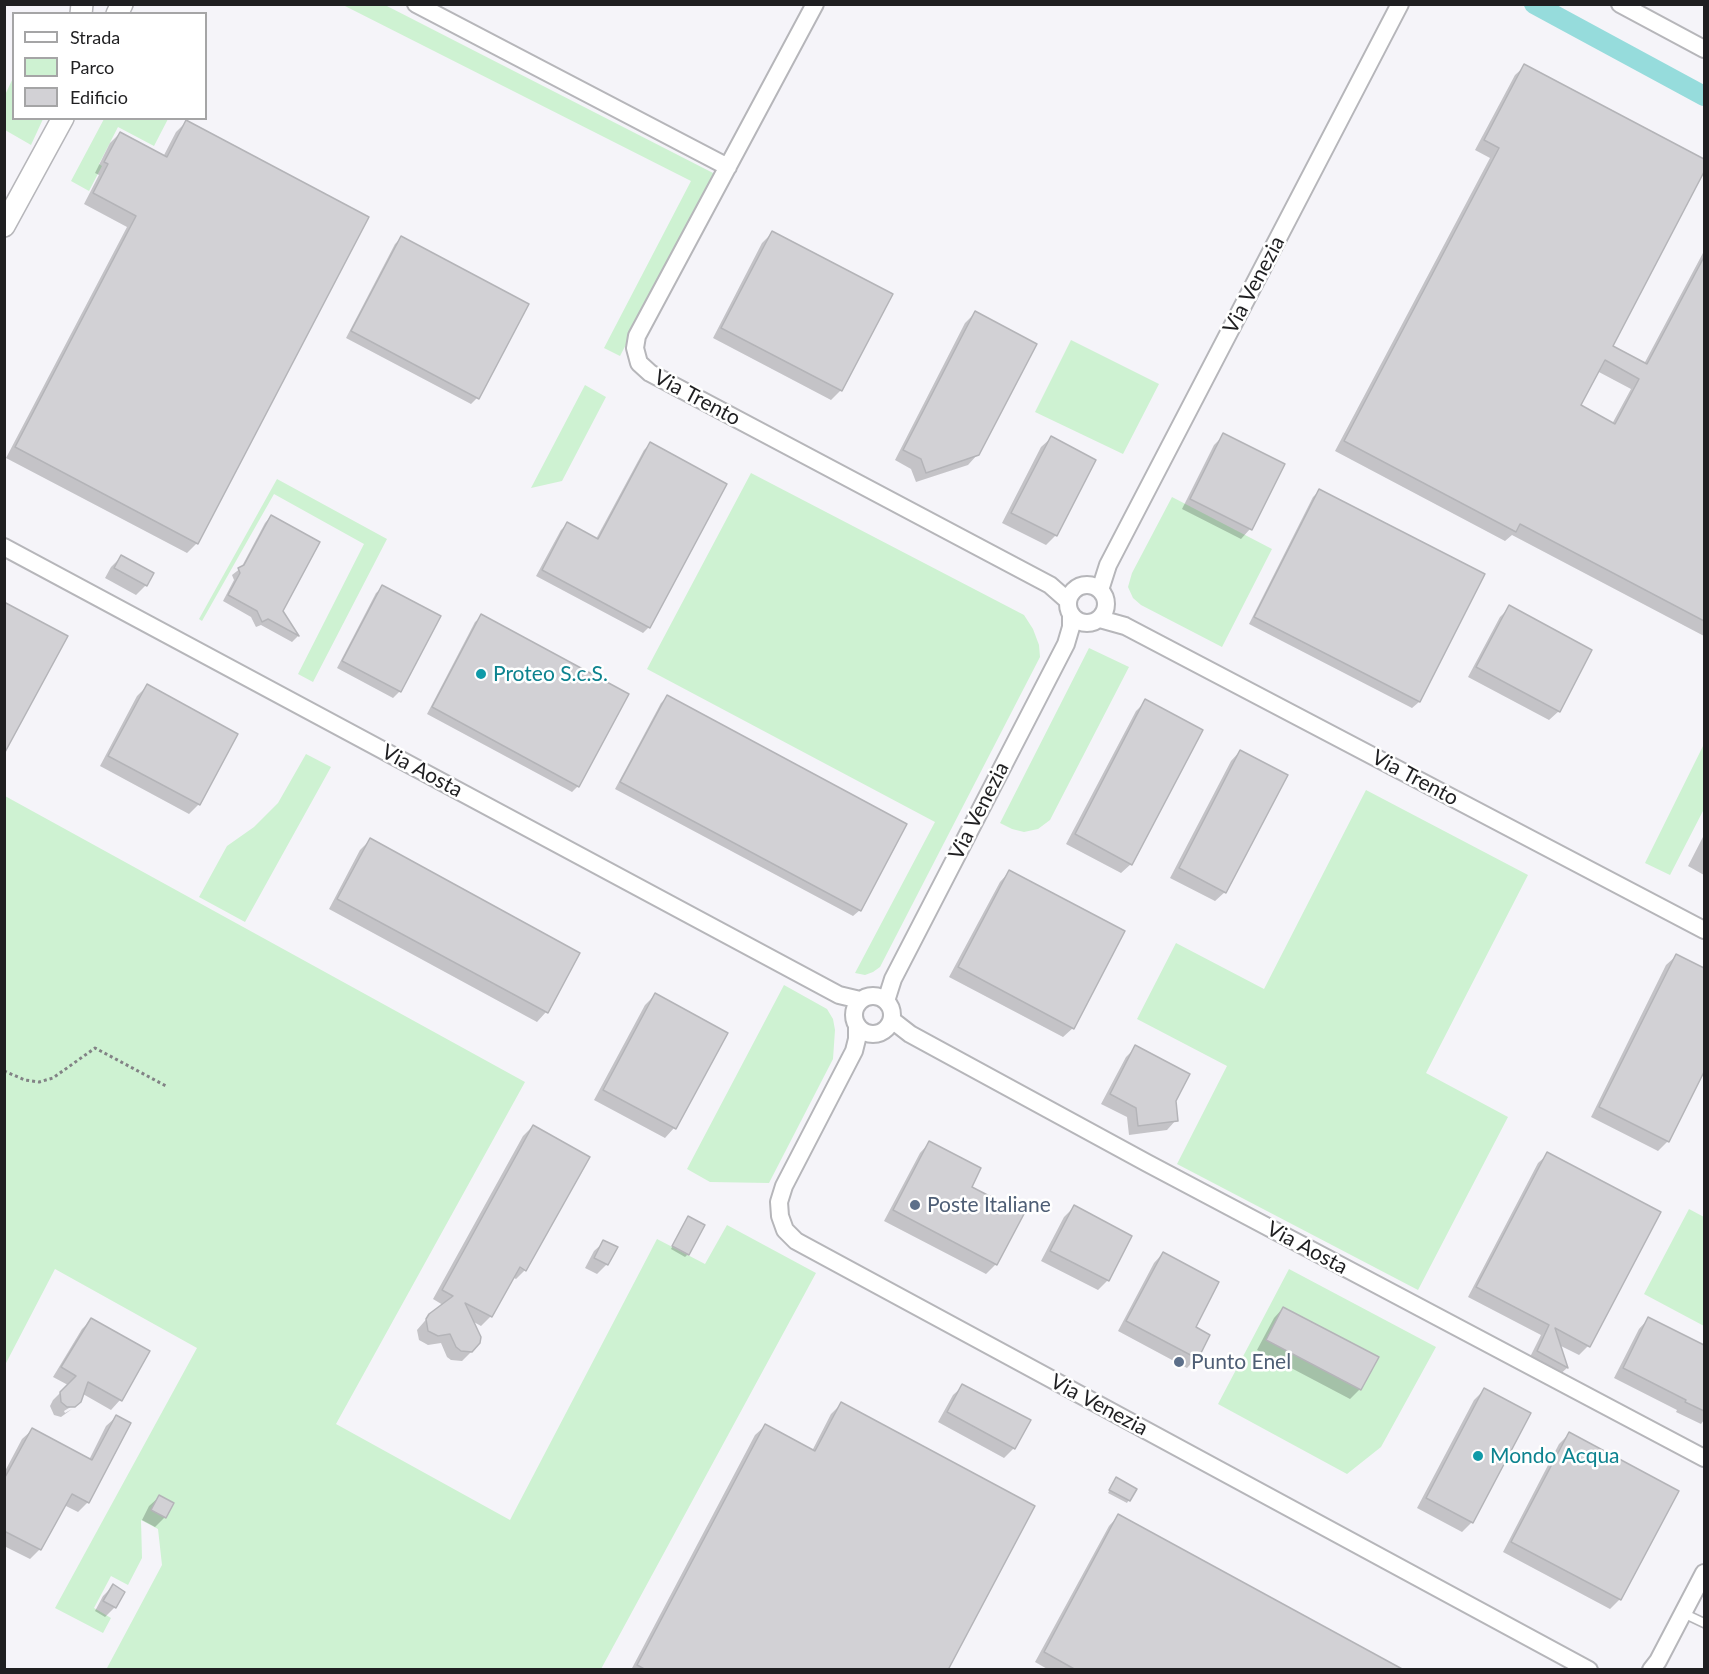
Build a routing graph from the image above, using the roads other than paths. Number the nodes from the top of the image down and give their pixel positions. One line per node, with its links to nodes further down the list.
1 (416, 4): 7 (street)
2 (815, 4): 7 (street, Via Trento)
3 (1400, 4): 10 (street, Via Venezia)
4 (1620, 4): 5 (street)
5 (1704, 49)
6 (61, 121): 8 (street)
7 (728, 167): 10 (street, Via Trento)
8 (4, 226)
9 (4, 547): 12 (street, Via Aosta)
10 (1086, 604): 11 (street, Via Trento); 12 (street, Via Venezia)
11 (1704, 930)
12 (872, 1015): 13 (street, Via Aosta); 18 (street, Via Venezia)
13 (1704, 1458)
14 (1704, 1573): 15 (street)
15 (1683, 1613): 16 (lane); 17 (street)
16 (1704, 1623)
17 (1655, 1667)
18 (1589, 1670)

